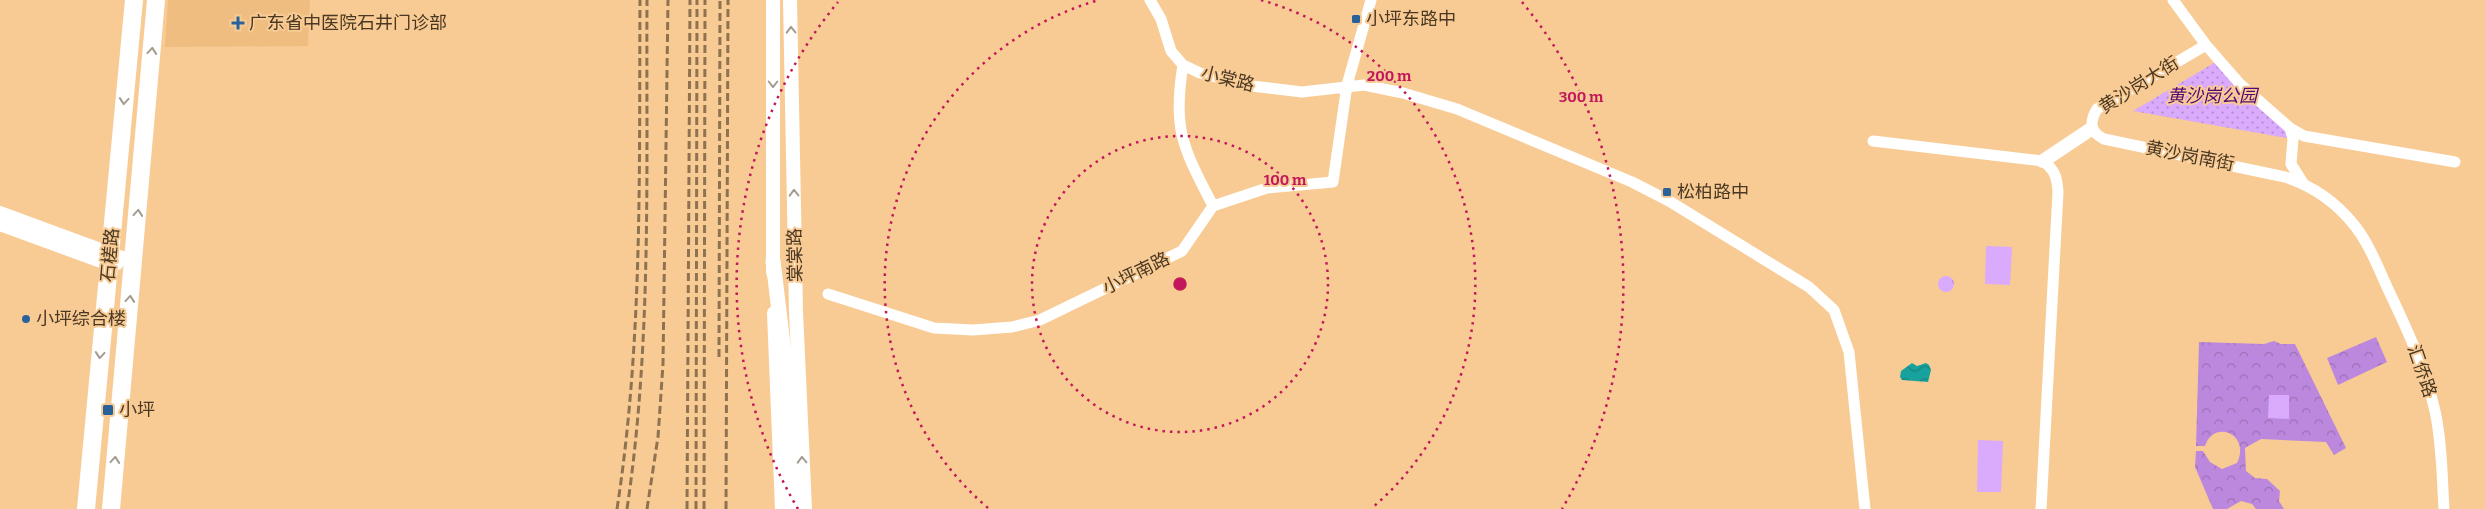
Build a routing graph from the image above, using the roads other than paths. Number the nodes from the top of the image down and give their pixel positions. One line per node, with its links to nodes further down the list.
1 (134, 0): 20 (main road, 石槎路, one-way to 20)
2 (156, 0): 22 (main road, 石槎路, one-way to 2)
3 (773, 0): 21 (street, 棠棠路, one-way to 21)
4 (790, 0): 28 (street, 棠棠路, one-way to 4)
5 (1150, 0): 9 (street, 小棠路)
6 (1371, 0): 10 (street)
7 (2173, 0): 8 (street)
8 (2206, 45): 11 (street); 12 (street, 黄沙岗大街)
9 (1183, 65): 10 (street, 小棠路); 17 (street)
10 (1347, 85): 17 (street); 29 (street, 小棠路)
11 (2290, 128): 15 (street); 16 (street)
12 (2094, 132): 14 (street); 16 (street, 黄沙岗南街)
13 (1873, 141): 14 (street)
14 (2043, 161): 30 (street)
15 (2455, 162)
16 (2302, 183): 31 (street, 汇侨路)
17 (1213, 206): 23 (street, 小坪南路)
18 (0, 213): 20 (street)
19 (0, 224): 20 (street)
20 (109, 259): 22 (street); 24 (main road, 石槎路, one-way to 24)
21 (773, 261): 26 (street, 棠棠路); 27 (main road)
22 (133, 262): 25 (main road, 石槎路, one-way to 22)
23 (828, 294)
24 (86, 509)
25 (111, 509)
26 (782, 509)
27 (793, 509)
28 (804, 509)
29 (1865, 509)
30 (2042, 509)
31 (2444, 509)

